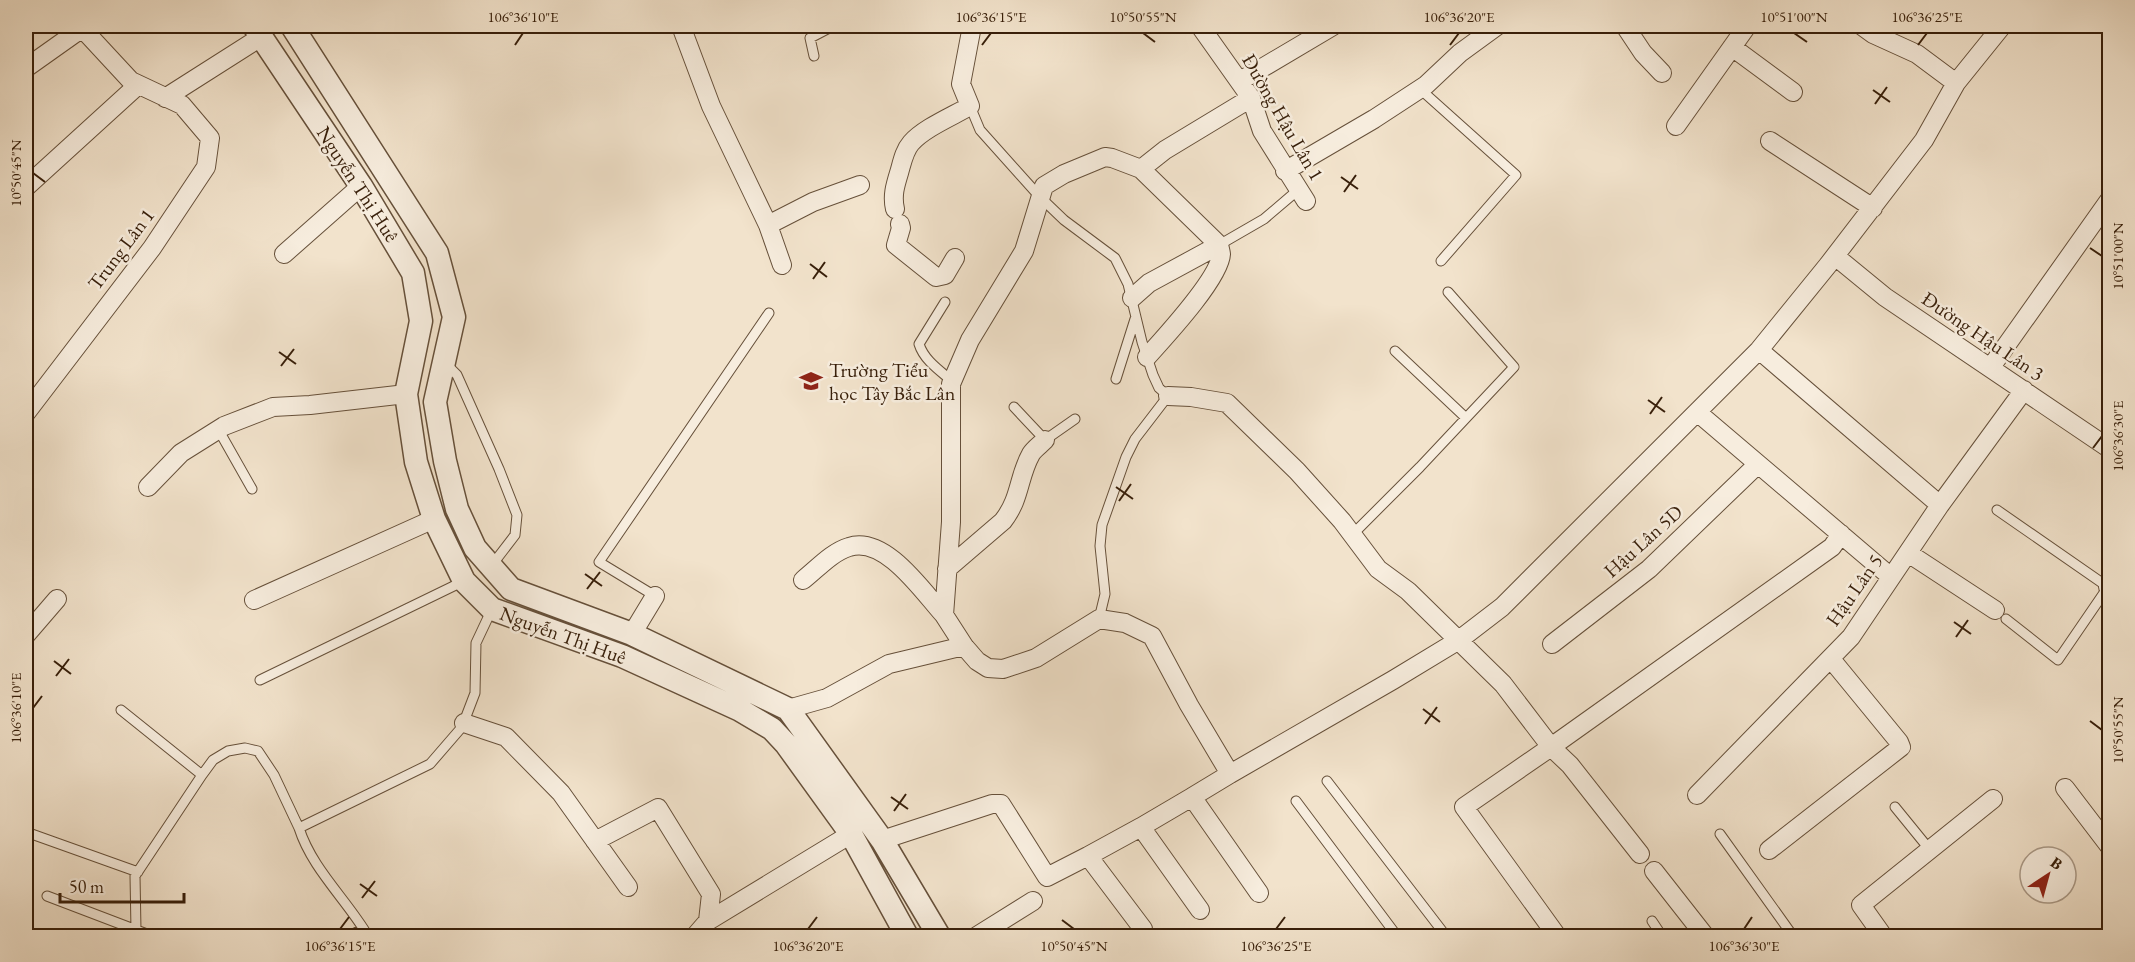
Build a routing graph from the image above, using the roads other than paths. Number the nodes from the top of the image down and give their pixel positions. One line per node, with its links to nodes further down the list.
1 (292, 26): 52 (street, Nguyễn Thị Huê)
2 (681, 26): 37 (street)
3 (832, 26): 15 (lane)
4 (972, 26): 25 (street)
5 (1200, 26): 18 (street, Đường Hậu Lân 1)
6 (1333, 26): 18 (street)
7 (1497, 26): 21 (street)
8 (1625, 26): 17 (street)
9 (1747, 26): 14 (street)
10 (1862, 26): 19 (street)
11 (2001, 26): 19 (street)
12 (80, 27): 16 (street); 20 (street)
13 (258, 31): 24 (street); 31 (street, Nguyễn Thị Huê)
14 (1732, 47): 22 (street); 26 (street)
15 (814, 56)
16 (26, 68)
17 (1662, 73)
18 (1240, 81): 23 (street, Đường Hậu Lân 1)
19 (1956, 83): 36 (street)
20 (138, 85): 24 (street); 32 (street)
21 (1420, 89): 29 (street); 42 (lane)
22 (1793, 92)
23 (1251, 98): 28 (street); 29 (street, Đường Hậu Lân 1)
24 (174, 101): 60 (street, Trung Lân 1)
25 (970, 106): 34 (lane); 41 (street)
26 (1676, 126)
27 (1770, 141): 36 (street)
28 (1142, 170): 34 (street); 38 (street)
29 (1286, 171): 33 (street, Đường Hậu Lân 1)
30 (860, 185): 37 (street)
31 (361, 186): 39 (street); 57 (street, Nguyễn Thị Huê)
32 (26, 187)
33 (1302, 196): 38 (lane)
34 (1040, 197): 45 (lane); 55 (street)
35 (2109, 199): 53 (street)
36 (1873, 208): 40 (street)
37 (768, 225): 43 (street)
38 (1219, 245): 45 (street); 51 (street)
39 (284, 254)
40 (1835, 256): 49 (street); 53 (street, Đường Hậu Lân 3)
41 (955, 258)
42 (1441, 261)
43 (782, 265)
44 (1448, 292): 62 (lane)
45 (1132, 297): 48 (lane)
46 (945, 302): 55 (lane)
47 (768, 313): 82 (lane)
48 (1136, 317): 51 (lane); 54 (lane)
49 (1759, 350): 61 (street); 70 (street)
50 (1395, 351): 62 (lane)
51 (1147, 357): 58 (lane)
52 (444, 363): 76 (street, Nguyễn Thị Huê); 76 (lane)
53 (1991, 367): 56 (street, Đường Hậu Lân 3)
54 (1116, 379)
55 (952, 381): 77 (street)
56 (2024, 390): 66 (street, Đường Hậu Lân 3); 70 (street, Hậu Lân 5)
57 (406, 394): 64 (street); 72 (street, Nguyễn Thị Huê)
58 (1168, 396): 74 (street); 88 (lane)
59 (1014, 407): 65 (lane)
60 (26, 412)
61 (1697, 412): 67 (street); 91 (street)
62 (1466, 418): 74 (lane)
63 (1075, 419): 65 (lane)
64 (218, 429): 68 (street); 69 (lane)
65 (1045, 440): 77 (street)
66 (2109, 449)
67 (1758, 464): 73 (street); 92 (street, Hậu Lân 5D)
68 (148, 487)
69 (252, 489)
70 (1940, 505): 75 (street, Hậu Lân 5)
71 (1997, 510): 81 (lane)
72 (435, 519): 80 (street, Nguyễn Thị Huê); 84 (street)
73 (1841, 534): 78 (street); 100 (street)
74 (1352, 535): 91 (street)
75 (1908, 553): 78 (street, Hậu Lân 5); 86 (street)
76 (490, 566): 89 (street, Nguyễn Thị Huê)
77 (947, 569): 87 (street)
78 (1892, 577): 95 (street, Hậu Lân 5)
79 (803, 580): 87 (street)
80 (464, 581): 85 (street, Nguyễn Thị Huê); 96 (lane)
81 (2109, 588): 86 (lane)
82 (655, 596): 89 (street)
83 (57, 599): 90 (street)
84 (254, 600)
85 (492, 609): 94 (street, Nguyễn Thị Huê); 99 (lane)
86 (2001, 614)
87 (944, 615): 93 (street)
88 (1099, 619): 93 (street); 101 (street)
89 (632, 634): 94 (street); 97 (street, Nguyễn Thị Huê)
90 (26, 636)
91 (1459, 640): 100 (street); 101 (street)
92 (1552, 644)
93 (964, 646): 97 (street)
94 (622, 656): 113 (street, Nguyễn Thị Huê)
95 (1831, 659): 105 (street, Hậu Lân 5); 118 (street)
96 (260, 680)
97 (788, 709): 115 (street, Nguyễn Thị Huê)
98 (121, 710): 102 (lane)
99 (464, 723): 111 (lane); 116 (street)
100 (1551, 747): 120 (street); 142 (street)
101 (1230, 774): 106 (street)
102 (202, 776): 111 (lane); 123 (lane)
103 (1327, 781): 141 (lane)
104 (2065, 788): 117 (street)
105 (1697, 795)
106 (1192, 796): 110 (street); 125 (street)
107 (1993, 799): 119 (street)
108 (1296, 801): 140 (lane)
109 (1895, 807): 119 (lane)
110 (1141, 827): 121 (street); 128 (street)
111 (299, 828): 133 (lane)
112 (26, 832): 123 (lane)
113 (851, 834): 129 (street); 137 (street, Nguyễn Thị Huê)
114 (1720, 834): 145 (lane)
115 (882, 840): 121 (street); 138 (street, Nguyễn Thị Huê)
116 (595, 841): 124 (street); 129 (street)
117 (2109, 847)
118 (1769, 850)
119 (1930, 850): 146 (street)
120 (1640, 854)
121 (1088, 856): 131 (street)
122 (1654, 871): 144 (street)
123 (138, 872): 132 (lane)
124 (628, 887)
125 (1259, 893)
126 (47, 896): 132 (lane)
127 (1033, 901): 139 (street)
128 (1200, 910)
129 (708, 921): 136 (street)
130 (1652, 921): 143 (lane)
131 (1143, 929)
132 (136, 930): 134 (lane)
133 (366, 932): 135 (lane)
134 (152, 936)
135 (349, 936)
136 (695, 936)
137 (907, 936)
138 (939, 936)
139 (977, 936)
140 (1397, 936)
141 (1446, 936)
142 (1557, 936)
143 (1662, 936)
144 (1705, 936)
145 (1793, 936)
146 (1883, 936)

